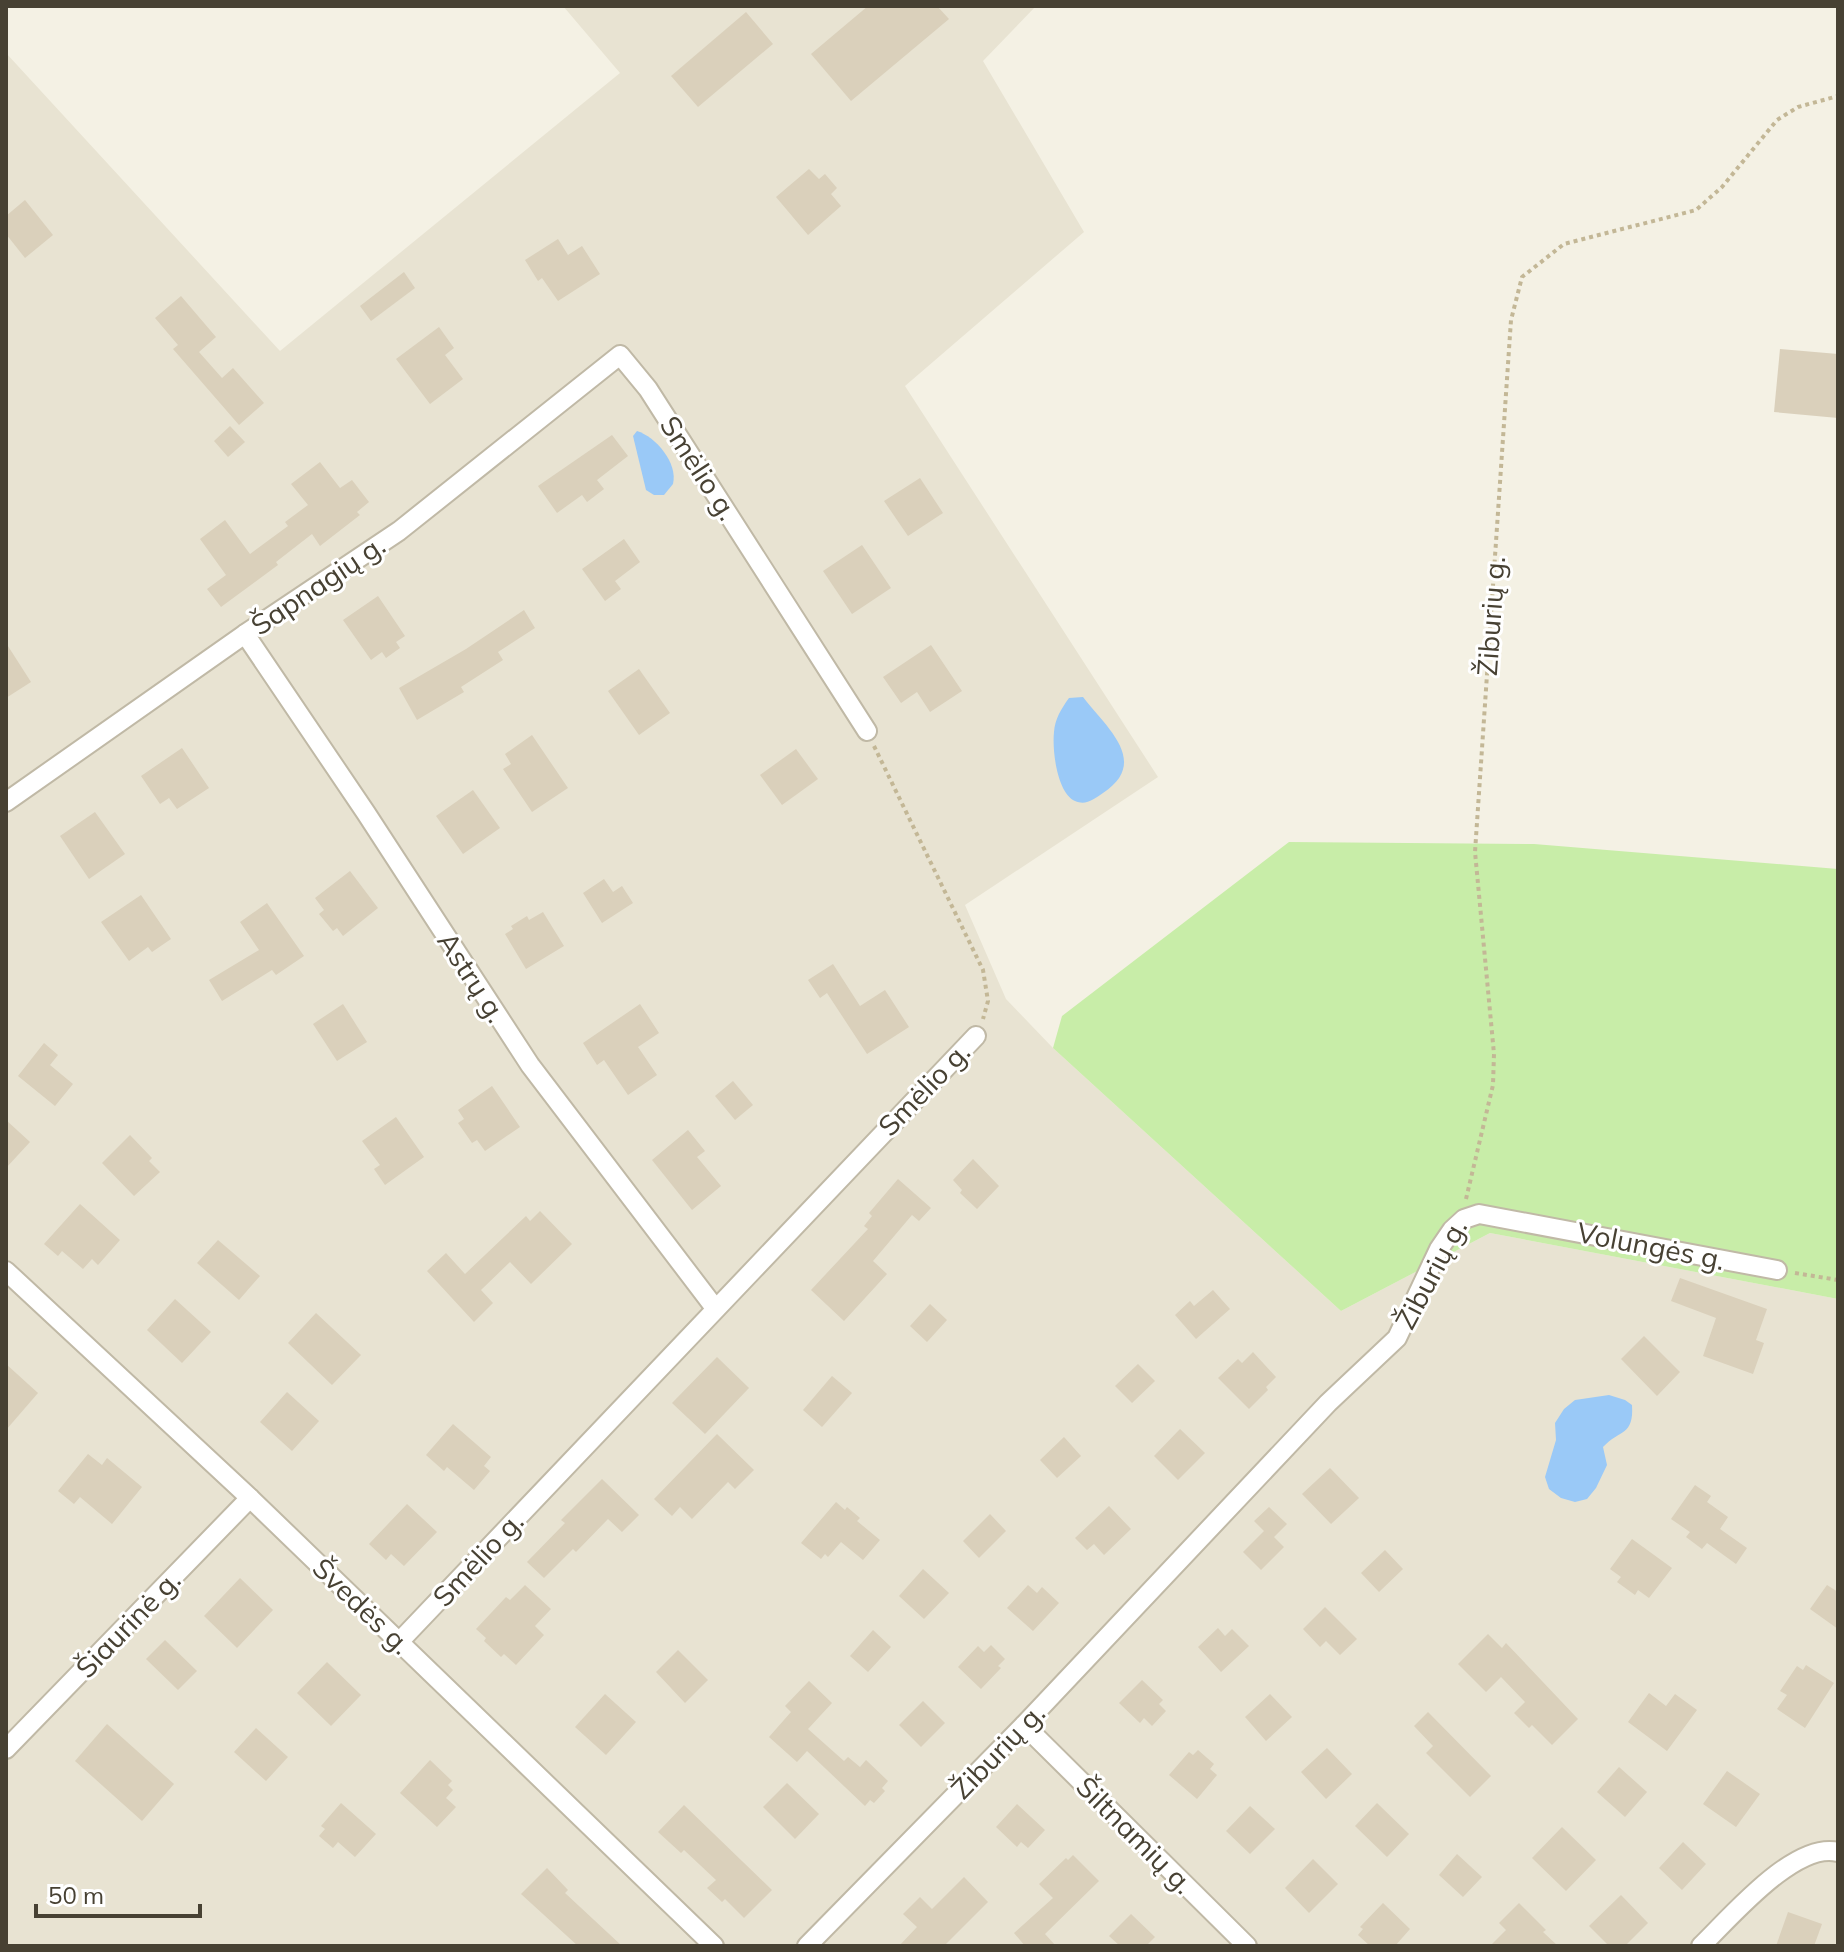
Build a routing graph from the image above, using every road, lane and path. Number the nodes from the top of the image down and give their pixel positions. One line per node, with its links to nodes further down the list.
1 (1838, 96): 7 (path, Žiburių g.)
2 (620, 355): 3 (street, Šapnagių g.); 4 (street, Smėlio g.)
3 (245, 634): 5 (street, Šapnagių g.); 11 (street, Astrų g.)
4 (867, 731): 6 (path, Smėlio g.)
5 (6, 802)
6 (976, 1036): 11 (street, Smėlio g.)
7 (1464, 1219): 8 (street, Volungės g.); 14 (street, Žiburių g.)
8 (1777, 1270): 10 (path)
9 (6, 1271): 12 (street, Švedės g.)
10 (1838, 1280)
11 (715, 1308): 13 (street, Smėlio g.)
12 (250, 1498): 13 (street, Švedės g.); 15 (street, Šiaurinė g.)
13 (399, 1642): 17 (street, Švedės g.)
14 (1024, 1725): 18 (street, Žiburių g.); 19 (street, Šiltnamių g.)
15 (6, 1749)
16 (1833, 1851): 20 (street)
17 (714, 1946)
18 (807, 1946)
19 (1247, 1946)
20 (1701, 1946)

